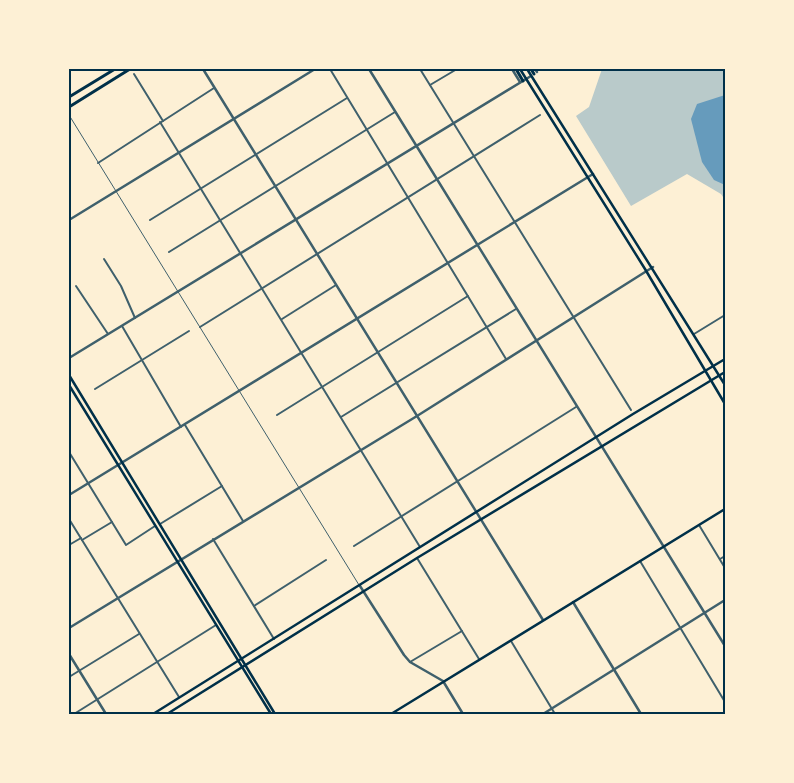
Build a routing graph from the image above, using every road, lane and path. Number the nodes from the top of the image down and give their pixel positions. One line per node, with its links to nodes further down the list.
1 (115, 69): 19 (highway)
2 (130, 69): 21 (highway)
3 (203, 69): 18 (street)
4 (315, 69): 25 (street)
5 (330, 69): 20 (street)
6 (369, 69): 22 (street)
7 (420, 69): 17 (street)
8 (457, 69): 17 (street)
9 (512, 69): 16 (street)
10 (516, 69): 16 (highway)
11 (520, 69): 16 (main road)
12 (527, 69): 14 (main road)
13 (531, 69): 14 (highway)
14 (534, 73): 16 (street); 35 (main road)
15 (134, 74): 26 (street)
16 (523, 81): 27 (street); 36 (main road)
17 (430, 85): 27 (street)
18 (214, 88): 25 (street); 26 (street)
19 (69, 97)
20 (348, 98): 28 (street); 31 (street)
21 (69, 107)
22 (395, 112): 28 (street); 29 (street)
23 (69, 115): 33 (street)
24 (540, 115): 32 (street)
25 (234, 119): 30 (street); 31 (street)
26 (161, 122): 30 (street); 33 (street)
27 (453, 123): 29 (street); 32 (street)
28 (367, 130): 34 (street); 38 (street)
29 (416, 146): 34 (street); 37 (street)
30 (179, 152): 39 (street); 40 (street)
31 (256, 155): 38 (street); 39 (street)
32 (474, 156): 37 (street); 46 (street)
33 (98, 163): 40 (street)
34 (387, 164): 41 (street); 45 (street)
35 (593, 174): 36 (street); 53 (main road)
36 (588, 177): 46 (street); 54 (main road)
37 (436, 180): 41 (street); 47 (street)
38 (275, 186): 44 (street); 45 (street)
39 (202, 188): 43 (street); 44 (street)
40 (116, 191): 42 (street); 58 (street)
41 (408, 197): 50 (street); 52 (street)
42 (69, 220)
43 (150, 220)
44 (221, 220): 48 (street); 49 (street)
45 (296, 220): 49 (street); 50 (street)
46 (514, 222): 47 (street); 63 (street)
47 (477, 245): 52 (street); 60 (street)
48 (169, 252)
49 (242, 252): 57 (street); 58 (street)
50 (317, 254): 55 (street); 57 (street)
51 (104, 259): 62 (street)
52 (448, 263): 59 (street); 65 (street)
53 (653, 267): 54 (street); 71 (main road)
54 (647, 272): 63 (street); 80 (main road)
55 (336, 285): 64 (street); 65 (street)
56 (76, 286): 70 (street)
57 (263, 287): 64 (street); 67 (street)
58 (178, 292): 62 (street); 67 (street)
59 (468, 296): 68 (street); 73 (street)
60 (516, 309): 68 (street); 72 (street)
61 (725, 315): 71 (street)
62 (135, 318): 66 (street)
63 (572, 318): 72 (street); 93 (street)
64 (282, 319): 74 (street)
65 (357, 319): 73 (street); 74 (street)
66 (122, 326): 70 (street); 78 (street)
67 (200, 327): 90 (street)
68 (487, 327): 76 (street); 85 (street)
69 (189, 331): 78 (street)
70 (108, 334): 75 (street)
71 (694, 334): 79 (main road)
72 (536, 341): 76 (street); 92 (street)
73 (378, 352): 85 (street); 88 (street)
74 (302, 353): 88 (street); 90 (street)
75 (69, 358)
76 (506, 359): 95 (street)
77 (725, 359): 79 (main road)
78 (142, 360): 89 (street); 98 (street)
79 (714, 366): 80 (main road); 83 (main road)
80 (705, 371): 84 (main road); 99 (main road)
81 (725, 372): 83 (main road)
82 (69, 375): 103 (main road)
83 (719, 375): 84 (main road); 87 (main road)
84 (711, 380): 91 (main road); 100 (main road)
85 (396, 383): 95 (street); 96 (street)
86 (69, 384): 104 (main road)
87 (725, 385)
88 (323, 386): 94 (street); 96 (street)
89 (96, 389)
90 (239, 392): 97 (street); 108 (street)
91 (725, 404)
92 (576, 407): 99 (street); 105 (street)
93 (631, 410)
94 (277, 415)
95 (417, 416): 101 (street); 105 (street)
96 (341, 417): 101 (street)
97 (185, 425): 98 (street); 107 (street)
98 (181, 428): 103 (street)
99 (596, 438): 100 (street); 111 (main road)
100 (601, 446): 114 (main road); 124 (street)
101 (361, 450): 108 (street); 112 (street)
102 (69, 452): 106 (street)
103 (122, 463): 104 (street); 117 (main road)
104 (119, 465): 106 (street); 119 (main road)
105 (457, 481): 111 (street); 112 (street)
106 (88, 483): 109 (street); 116 (street)
107 (222, 486): 115 (street); 117 (street)
108 (299, 488): 115 (street); 134 (street)
109 (69, 495)
110 (725, 509): 118 (main road)
111 (476, 512): 114 (street); 125 (main road)
112 (401, 516): 123 (street); 125 (street)
113 (69, 519): 120 (street)
114 (481, 520): 128 (main road); 141 (street)
115 (243, 521): 121 (street)
116 (112, 522): 119 (street); 120 (street)
117 (160, 524): 127 (main road)
118 (699, 525): 124 (main road); 129 (street)
119 (155, 526): 131 (main road)
120 (81, 539): 122 (street); 136 (street)
121 (213, 539): 127 (street); 139 (street)
122 (69, 545)
123 (354, 546)
124 (664, 546): 132 (main road); 140 (street)
125 (420, 548): 134 (main road)
126 (725, 556): 129 (street)
127 (181, 558): 131 (street); 152 (main road)
128 (417, 558): 135 (main road); 145 (street)
129 (720, 559): 133 (street)
130 (326, 560): 139 (street)
131 (177, 561): 136 (street); 142 (main road)
132 (640, 561): 138 (main road); 144 (street)
133 (725, 568)
134 (360, 586): 135 (street); 147 (main road)
135 (364, 592): 154 (street); 155 (main road)
136 (118, 598): 143 (street); 146 (street)
137 (725, 600): 140 (street)
138 (573, 602): 141 (main road); 157 (street)
139 (254, 606): 147 (street)
140 (705, 612): 144 (street); 149 (street)
141 (543, 620): 148 (main road)
142 (216, 625): 152 (main road); 153 (street)
143 (69, 628)
144 (680, 628): 157 (street); 163 (street)
145 (462, 630): 151 (street); 154 (street)
146 (140, 633): 153 (street); 158 (street)
147 (274, 639): 152 (main road)
148 (511, 640): 151 (main road); 164 (street)
149 (725, 646)
150 (69, 654): 158 (street)
151 (479, 659): 160 (main road)
152 (240, 661): 155 (main road); 156 (main road); 161 (main road)
153 (158, 662): 161 (street); 162 (street)
154 (410, 662): 160 (street)
155 (246, 665): 156 (main road); 170 (main road)
156 (242, 668): 168 (main road); 169 (main road)
157 (614, 670): 164 (street); 175 (street)
158 (79, 671): 159 (street); 162 (street)
159 (69, 677)
160 (443, 682): 171 (main road); 172 (street)
161 (180, 698): 167 (main road)
162 (97, 700): 165 (street); 166 (street)
163 (725, 702)
164 (552, 709): 173 (street); 174 (street)
165 (74, 714)
166 (106, 714)
167 (153, 714)
168 (167, 714)
169 (270, 714)
170 (275, 714)
171 (391, 714)
172 (463, 714)
173 (543, 714)
174 (555, 714)
175 (641, 714)

